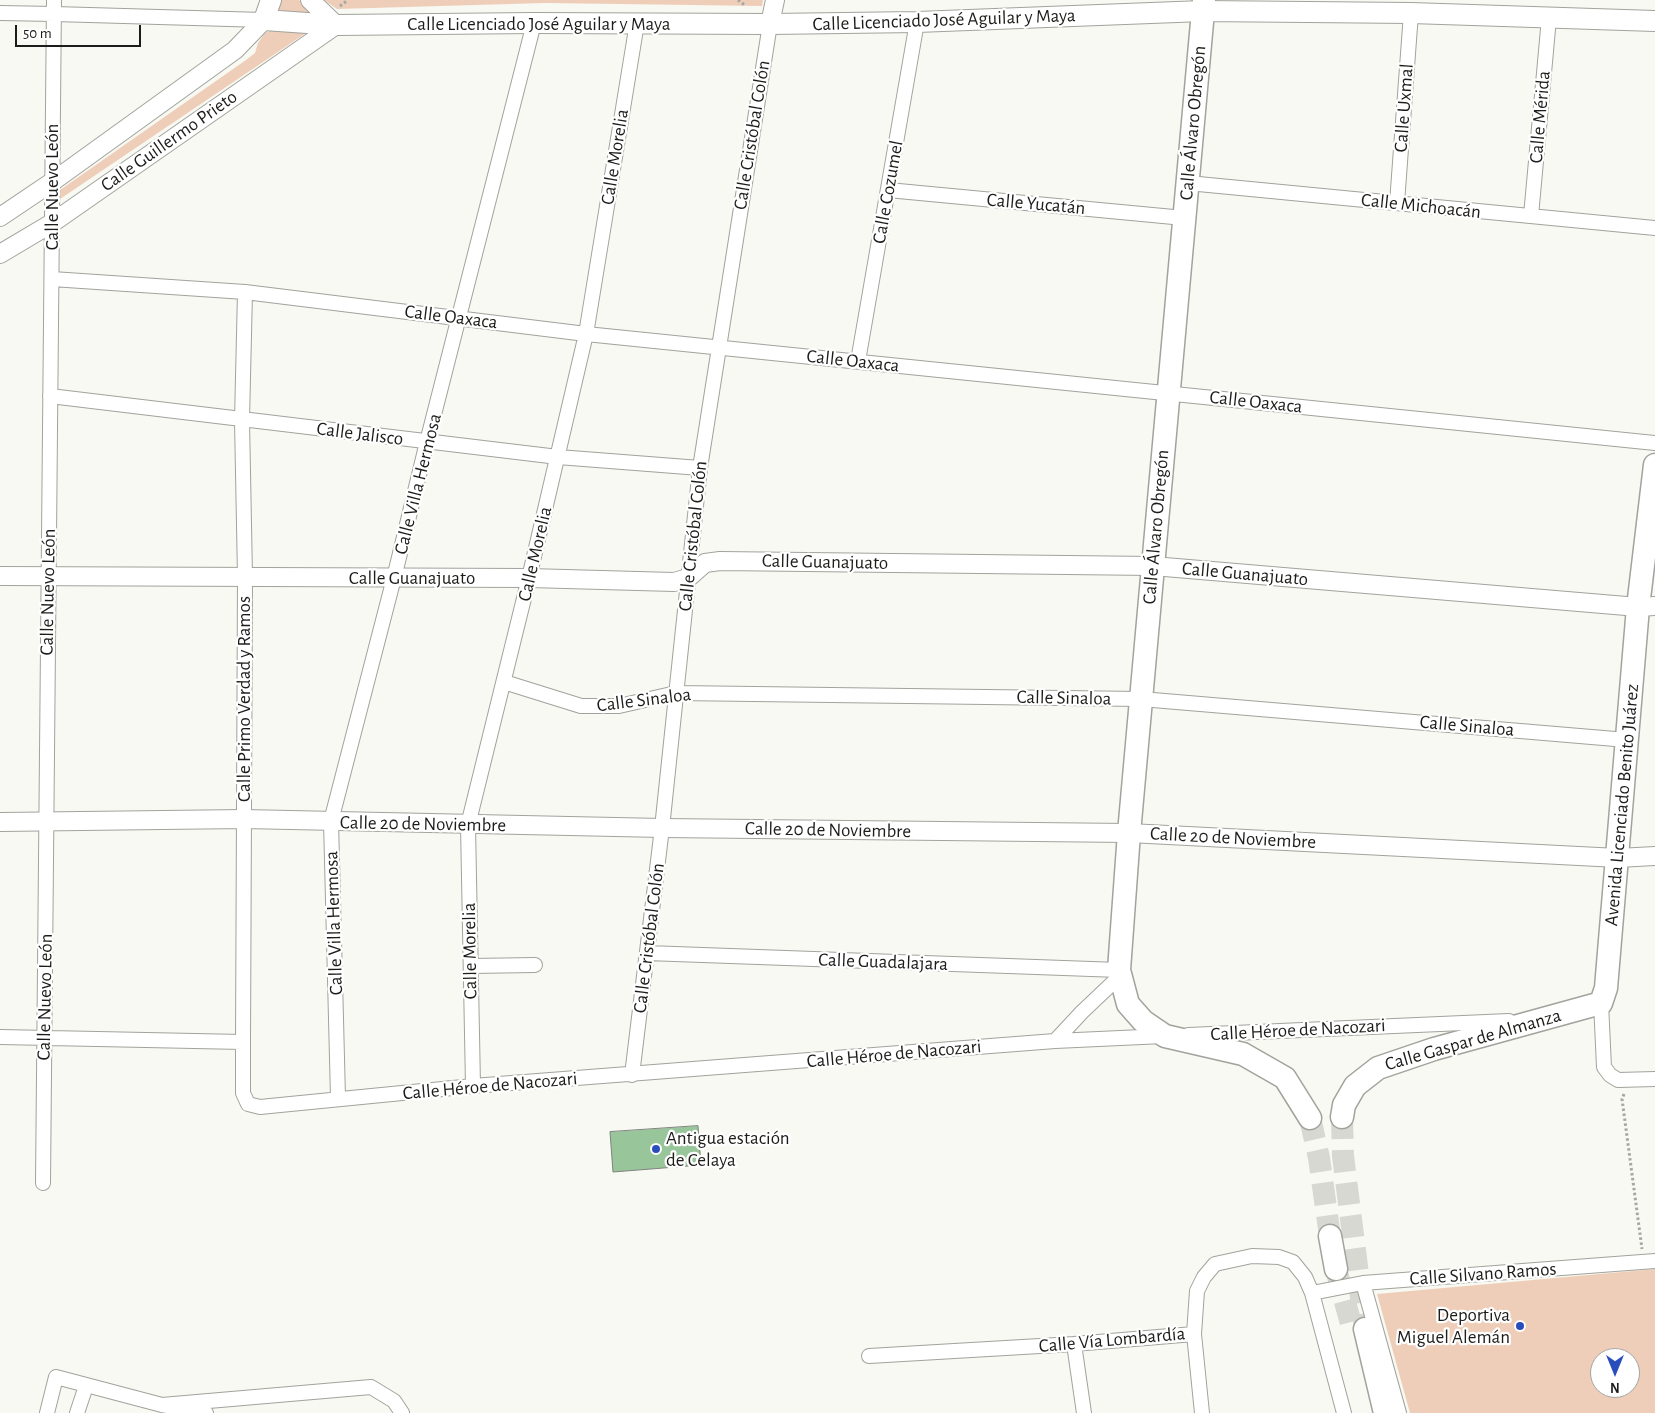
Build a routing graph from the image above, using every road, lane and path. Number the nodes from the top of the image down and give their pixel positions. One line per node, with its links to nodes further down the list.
1 (271, 0): 9 (main road)
2 (310, 0): 15 (street)
3 (775, 0): 14 (street, Calle Cristóbal Colón)
4 (1203, 6): 6 (main road, Calle Licenciado José Aguilar y Maya); 11 (main road, Calle Licenciado José Aguilar y Maya); 17 (main road, Calle Álvaro Obregón)
5 (54, 7): 7 (street); 9 (street); 16 (street, Calle Nuevo León)
6 (1411, 13): 8 (main road, Calle Licenciado José Aguilar y Maya); 19 (street, Calle Uxmal)
7 (0, 14)
8 (1548, 18): 10 (main road, Calle Licenciado José Aguilar y Maya); 20 (street, Calle Mérida)
9 (264, 20): 15 (main road, Calle Licenciado José Aguilar y Maya); 16 (street, Calle Guillermo Prieto)
10 (1655, 21)
11 (917, 22): 14 (main road, Calle Licenciado José Aguilar y Maya); 18 (street, Calle Cozumel)
12 (534, 23): 13 (main road, Calle Licenciado José Aguilar y Maya); 15 (main road, Calle Licenciado José Aguilar y Maya); 28 (street, Calle Villa Hermosa)
13 (637, 23): 14 (main road, Calle Licenciado José Aguilar y Maya); 29 (street, Calle Morelia)
14 (770, 24): 30 (street, Calle Cristóbal Colón)
15 (336, 25): 23 (street, Calle Guillermo Prieto)
16 (52, 182): 21 (street, Calle Guillermo Prieto); 23 (street, Calle Nuevo León)
17 (1188, 183): 19 (street, Calle Michoacán); 22 (main road, Calle Álvaro Obregón)
18 (888, 190): 22 (street, Calle Yucatán); 31 (street, Calle Cozumel)
19 (1396, 204): 20 (street, Calle Michoacán)
20 (1531, 216): 24 (street, Calle Michoacán)
21 (0, 217)
22 (1184, 218): 32 (main road, Calle Álvaro Obregón)
23 (52, 223): 25 (street, Calle Guillermo Prieto); 26 (street, Calle Nuevo León)
24 (1655, 228)
25 (0, 254)
26 (52, 279): 27 (street, Calle Oaxaca); 33 (street, Calle Nuevo León)
27 (245, 292): 28 (street, Calle Oaxaca); 34 (street, Calle Primo Verdad y Ramos)
28 (460, 318): 29 (street, Calle Oaxaca); 35 (street, Calle Villa Hermosa)
29 (586, 334): 30 (street, Calle Oaxaca); 37 (street, Calle Morelia)
30 (719, 347): 31 (street, Calle Oaxaca); 39 (street, Calle Cristóbal Colón)
31 (858, 362): 32 (street, Calle Oaxaca)
32 (1168, 393): 36 (street, Calle Oaxaca); 40 (main road, Calle Álvaro Obregón)
33 (50, 396): 34 (street, Calle Jalisco); 42 (street, Calle Nuevo León)
34 (242, 420): 35 (street, Calle Jalisco); 43 (street, Calle Primo Verdad y Ramos)
35 (427, 442): 37 (street, Calle Jalisco); 44 (street, Calle Villa Hermosa)
36 (1655, 443)
37 (558, 456): 39 (street, Calle Jalisco); 45 (street, Calle Morelia)
38 (1655, 465): 47 (main road, Avenida Licenciado Benito Juárez)
39 (700, 468): 46 (street, Calle Cristóbal Colón)
40 (1153, 566): 46 (street, Calle Guanajuato); 47 (street, Calle Guanajuato); 50 (main road, Calle Álvaro Obregón)
41 (0, 576): 42 (street, Calle Guanajuato)
42 (49, 576): 43 (street, Calle Guanajuato); 53 (street, Calle Nuevo León)
43 (245, 577): 44 (street, Calle Guanajuato); 52 (street, Calle Primo Verdad y Ramos)
44 (394, 578): 45 (street, Calle Guanajuato); 55 (street, Calle Villa Hermosa)
45 (529, 578): 46 (street, Calle Guanajuato); 48 (street, Calle Morelia)
46 (688, 578): 49 (street, Calle Cristóbal Colón)
47 (1647, 606): 51 (main road, Avenida Licenciado Benito Juárez)
48 (504, 682): 49 (street, Calle Sinaloa); 56 (street, Calle Morelia)
49 (676, 693): 50 (street, Calle Sinaloa); 57 (street, Calle Cristóbal Colón)
50 (1141, 699): 51 (street, Calle Sinaloa); 58 (main road, Calle Álvaro Obregón)
51 (1627, 740): 60 (main road, Avenida Licenciado Benito Juárez)
52 (244, 819): 53 (street, Calle 20 de Noviembre); 55 (street, Calle 20 de Noviembre); 71 (street, Calle Primo Verdad y Ramos)
53 (46, 821): 54 (street, Calle 20 de Noviembre); 69 (street, Calle Nuevo León)
54 (0, 822)
55 (331, 822): 56 (street, Calle 20 de Noviembre); 75 (street, Calle Villa Hermosa)
56 (468, 825): 57 (street, Calle 20 de Noviembre); 63 (street, Calle Morelia)
57 (662, 828): 58 (street, Calle 20 de Noviembre); 61 (street, Calle Cristóbal Colón)
58 (1129, 833): 60 (street, Calle 20 de Noviembre); 64 (main road, Calle Álvaro Obregón)
59 (1655, 856): 60 (street, Calle 20 de Noviembre)
60 (1618, 858): 65 (main road, Avenida Licenciado Benito Juárez)
61 (647, 954): 64 (street, Calle Guadalajara); 72 (street, Calle Cristóbal Colón)
62 (535, 965): 63 (street)
63 (471, 966): 74 (street, Calle Morelia)
64 (1120, 972): 67 (main road, Calle Álvaro Obregón); 70 (street)
65 (1601, 1003): 66 (main road, Calle Gaspar de Almanza); 73 (street)
66 (1541, 1020): 67 (street, Calle Héroe de Nacozari); 78 (main road, Calle Gaspar de Almanza)
67 (1165, 1036): 70 (street, Calle Héroe de Nacozari); 79 (main road)
68 (0, 1037): 69 (street)
69 (44, 1038): 71 (street); 80 (street, Calle Nuevo León)
70 (1055, 1041): 72 (street, Calle Héroe de Nacozari)
71 (243, 1042): 77 (street, Calle Primo Verdad y Ramos)
72 (632, 1074): 74 (street, Calle Héroe de Nacozari)
73 (1655, 1079)
74 (473, 1086): 75 (street, Calle Héroe de Nacozari)
75 (338, 1098): 77 (street, Calle Héroe de Nacozari)
76 (1622, 1099): 82 (path)
77 (248, 1104)
78 (1342, 1117)
79 (1310, 1118)
80 (43, 1183)
81 (1330, 1236): 84 (main road)
82 (1642, 1245)
83 (1655, 1261): 85 (street, Calle Silvano Ramos)
84 (1336, 1269)
85 (1363, 1283): 86 (street, Calle Silvano Ramos); 101 (street)
86 (1312, 1293): 87 (street, Calle Vía Lombardía); 98 (street, Calle Vía Lombardía)
87 (1194, 1334): 88 (street, Calle Vía Lombardía); 97 (street)
88 (1074, 1344): 89 (street, Calle Vía Lombardía); 96 (street)
89 (869, 1356)
90 (86, 1386): 91 (street); 92 (street); 93 (street)
91 (162, 1405): 94 (street); 95 (street)
92 (47, 1413)
93 (77, 1413)
94 (206, 1413)
95 (402, 1413)
96 (1084, 1413)
97 (1202, 1413)
98 (1344, 1413)
99 (1369, 1413): 100 (main road)
100 (1385, 1413)
101 (1399, 1413)

